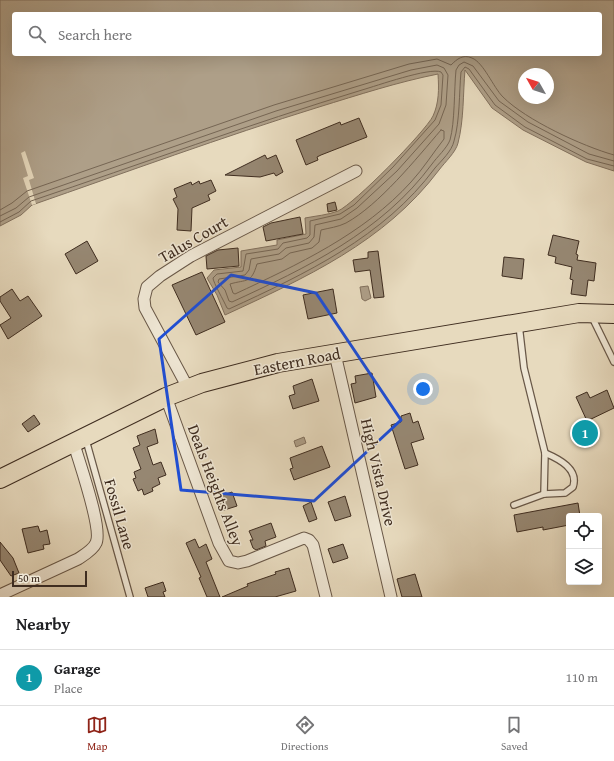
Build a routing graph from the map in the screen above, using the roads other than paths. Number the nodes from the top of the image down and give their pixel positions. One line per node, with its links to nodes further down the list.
1 (356, 171): 7 (street, Talus Court)
2 (590, 313): 3 (highway, Eastern Road); 4 (highway, Eastern Road); 6 (lane)
3 (614, 314)
4 (519, 323): 5 (highway, Eastern Road); 10 (lane)
5 (335, 354): 7 (highway, Eastern Road); 17 (street, High Vista Drive)
6 (614, 362)
7 (188, 388): 8 (highway, Eastern Road)
8 (166, 397): 9 (highway, Eastern Road); 16 (street, Deals Heights Alley)
9 (80, 441): 11 (highway, Eastern Road); 14 (street); 15 (lane, Fossil Lane)
10 (545, 453): 12 (lane); 12 (lane)
11 (0, 480)
12 (544, 494): 13 (lane)
13 (514, 505)
14 (0, 595)
15 (130, 597)
16 (326, 597)
17 (391, 597)

